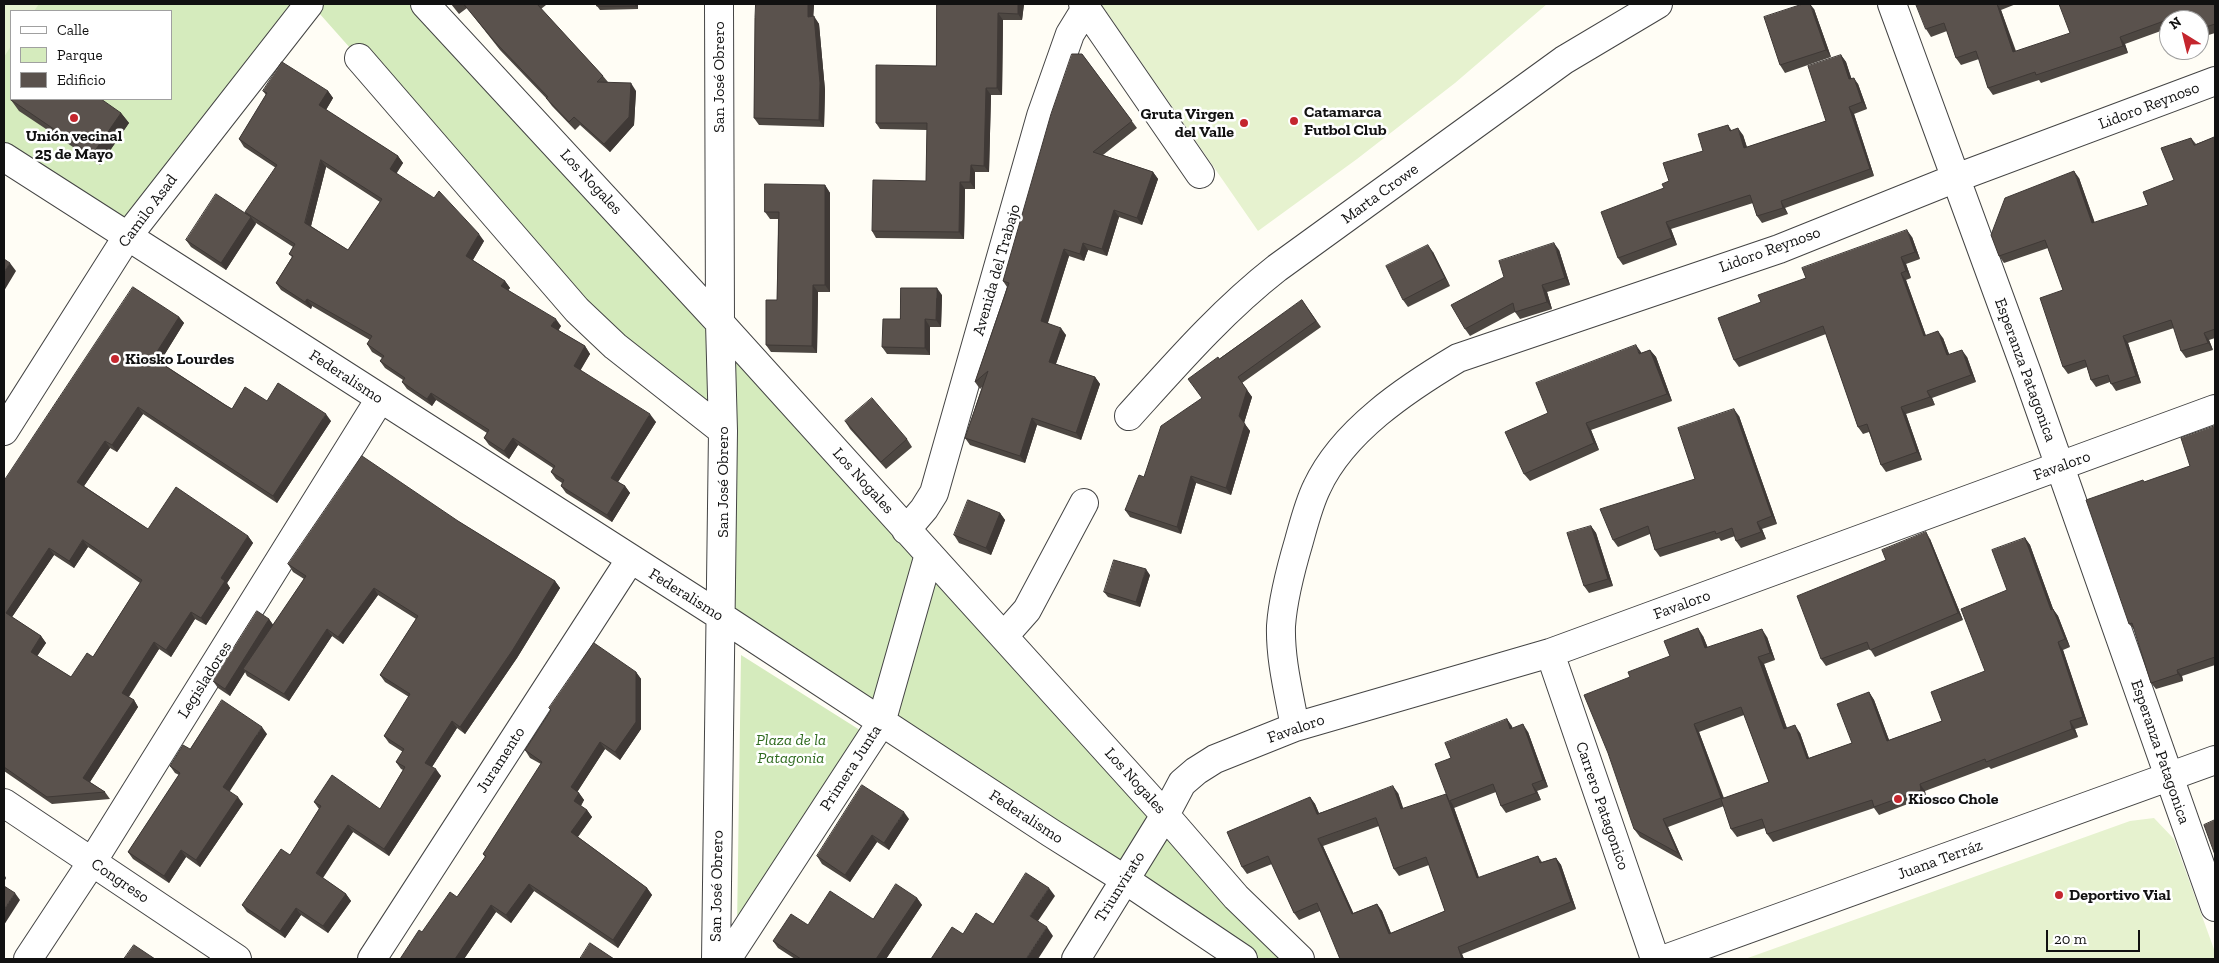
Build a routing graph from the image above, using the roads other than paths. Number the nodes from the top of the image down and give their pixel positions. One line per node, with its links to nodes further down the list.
1 (309, 4): 12 (street, Camilo Asad)
2 (425, 4): 13 (street, Los Nogales)
3 (719, 4): 13 (street, San José Obrero)
4 (1658, 4): 16 (street, Marta Crowe)
5 (1892, 4): 11 (street, Esperanza Patagonica)
6 (1085, 6): 10 (street); 21 (street, Avenida del Trabajo)
7 (360, 58): 18 (street)
8 (2215, 81): 11 (street, Lidoro Reynoso)
9 (4, 157): 12 (street, Federalismo)
10 (1200, 174)
11 (1956, 178): 19 (street, Esperanza Patagonica); 28 (street, Lidoro Reynoso)
12 (126, 236): 14 (street, Federalismo); 17 (street, Camilo Asad)
13 (720, 323): 18 (street, San José Obrero); 21 (street, Los Nogales)
14 (380, 399): 23 (street, Federalismo); 33 (street, Legisladores)
15 (2215, 409): 19 (street, Favaloro)
16 (1129, 416)
17 (4, 431)
18 (723, 431): 24 (street, San José Obrero)
19 (2060, 467): 26 (street, Favaloro); 30 (street, Esperanza Patagonica)
20 (1084, 503): 25 (street)
21 (906, 530): 22 (street, Los Nogales)
22 (929, 554): 25 (street, Los Nogales); 27 (street, Primera Junta)
23 (630, 560): 24 (street, Federalismo); 38 (street, Juramento)
24 (722, 617): 27 (street, Federalismo); 39 (street, San José Obrero)
25 (1004, 636): 32 (street, Los Nogales)
26 (1550, 653): 28 (street, Favaloro); 44 (street, Carrero Patagonico)
27 (881, 723): 34 (street, Federalismo); 40 (street, Primera Junta)
28 (1295, 727): 32 (street, Favaloro)
29 (2215, 760): 30 (street, Juana Terráz)
30 (2169, 777): 35 (street, Esperanza Patagonica); 45 (street, Juana Terráz)
31 (4, 803): 33 (street, Congreso)
32 (1165, 815): 34 (street, Triunvirato); 43 (street, Los Nogales)
33 (92, 862): 36 (street, Legisladores); 37 (street, Congreso)
34 (1124, 879): 41 (street, Triunvirato); 42 (street, Federalismo)
35 (2215, 907)
36 (28, 959)
37 (237, 959)
38 (372, 959)
39 (716, 959)
40 (727, 959)
41 (1076, 959)
42 (1243, 959)
43 (1300, 959)
44 (1655, 959)
45 (1665, 959)

